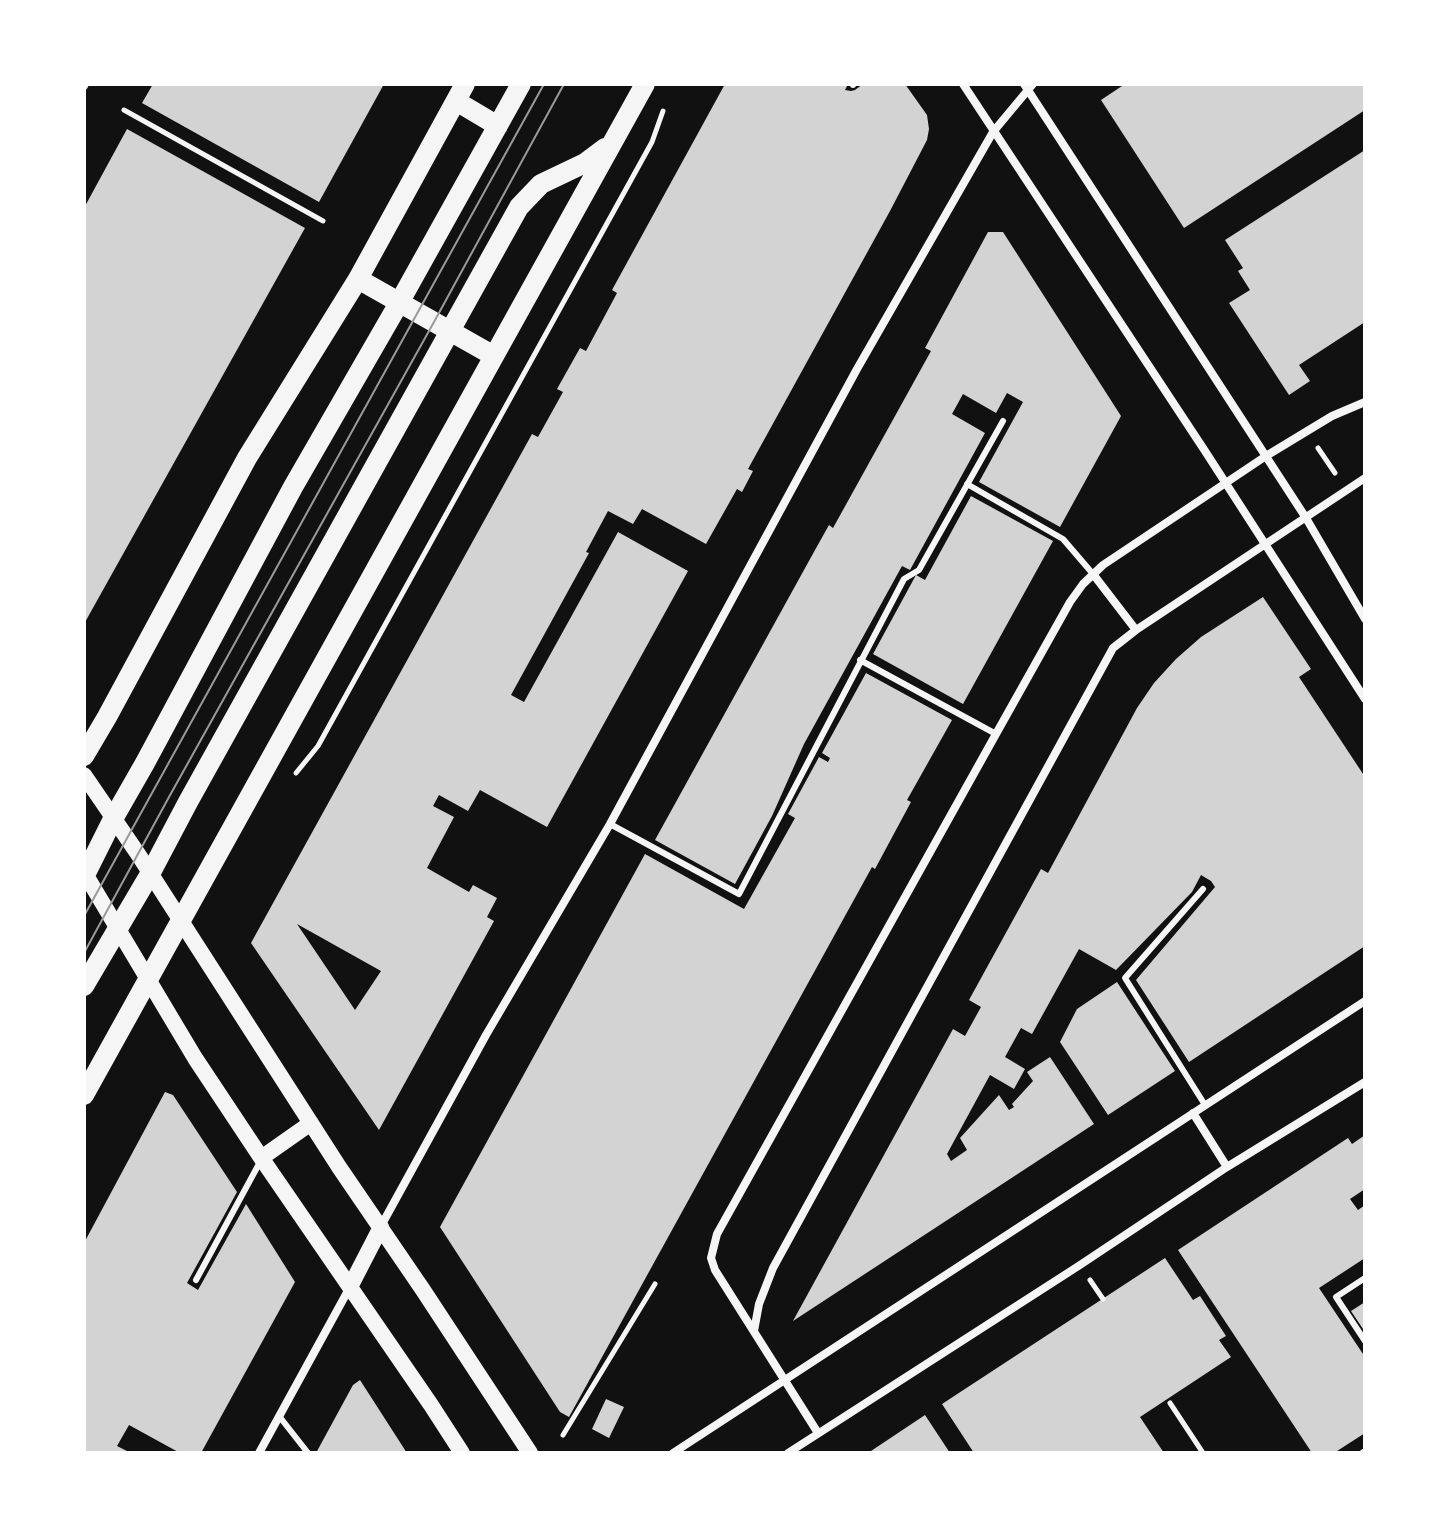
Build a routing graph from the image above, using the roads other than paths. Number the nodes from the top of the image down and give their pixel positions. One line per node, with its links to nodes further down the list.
1 (521, 84): 6 (main road)
2 (645, 84): 8 (main road)
3 (963, 84): 7 (street)
4 (1028, 86): 7 (street); 15 (street)
5 (461, 92): 6 (main road); 9 (main road)
6 (498, 126): 10 (main road)
7 (993, 132): 17 (street); 30 (street)
8 (613, 139): 11 (main road); 12 (main road)
9 (358, 279): 10 (main road); 27 (main road)
10 (399, 303): 11 (main road); 29 (main road)
11 (450, 332): 12 (main road); 32 (main road)
12 (494, 356): 34 (main road)
13 (1365, 402): 15 (street)
14 (1003, 421): 18 (lane)
15 (1266, 456): 17 (street); 19 (street)
16 (1365, 478): 19 (street)
17 (1225, 483): 20 (street); 21 (street)
18 (967, 484): 21 (lane); 24 (lane)
19 (1306, 518): 20 (street); 22 (street)
20 (1266, 544): 23 (street); 25 (street)
21 (1093, 574): 23 (street); 26 (street)
22 (1365, 619)
23 (1136, 630): 51 (street)
24 (860, 660): 26 (lane); 30 (lane)
25 (1365, 699)
26 (996, 734): 51 (street)
27 (84, 756)
28 (84, 775): 29 (main road)
29 (113, 819): 31 (main road); 32 (main road)
30 (610, 824): 47 (street)
31 (84, 874): 35 (main road)
32 (150, 874): 34 (main road); 35 (main road)
33 (1203, 889): 42 (lane)
34 (180, 921): 36 (main road); 44 (main road)
35 (118, 928): 36 (main road); 37 (main road)
36 (147, 978): 41 (main road); 45 (main road)
37 (84, 986)
38 (1362, 1003): 39 (lane); 42 (street)
39 (1365, 1014)
40 (1365, 1082): 46 (street)
41 (84, 1095)
42 (1205, 1105): 43 (street)
43 (1193, 1113): 46 (street); 53 (street)
44 (311, 1123): 45 (main road); 47 (main road)
45 (262, 1159): 49 (lane); 50 (main road)
46 (1227, 1167): 55 (street)
47 (381, 1227): 50 (main road); 59 (main road)
48 (1365, 1278): 52 (lane)
49 (196, 1280)
50 (350, 1287): 54 (street); 58 (main road)
51 (754, 1332): 53 (street)
52 (1365, 1341)
53 (785, 1380): 55 (street); 60 (street)
54 (279, 1416): 56 (street); 57 (lane)
55 (818, 1433): 61 (street)
56 (259, 1453)
57 (308, 1453)
58 (462, 1453)
59 (530, 1453)
60 (673, 1453)
61 (788, 1453)

